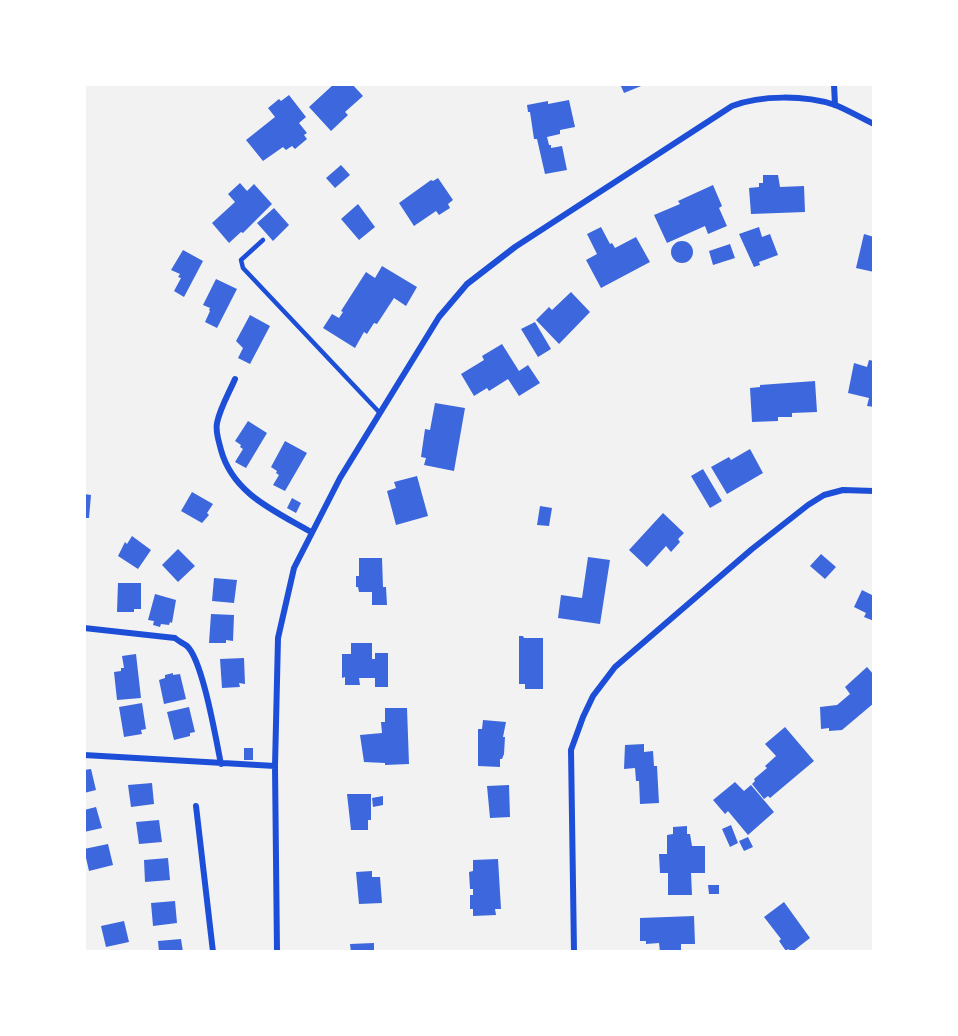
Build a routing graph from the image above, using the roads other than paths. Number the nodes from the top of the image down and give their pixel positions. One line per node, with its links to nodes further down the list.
1 (834, 84): 2 (street)
2 (835, 105): 3 (street); 6 (street)
3 (874, 124)
4 (263, 240): 6 (lane)
5 (235, 380): 8 (street)
6 (379, 412): 8 (street)
7 (874, 491): 16 (street)
8 (312, 532): 12 (street)
9 (84, 628): 11 (street)
10 (84, 755): 11 (street)
11 (221, 764): 12 (street)
12 (275, 766): 15 (street)
13 (196, 806): 14 (street)
14 (213, 952)
15 (277, 952)
16 (574, 952)

